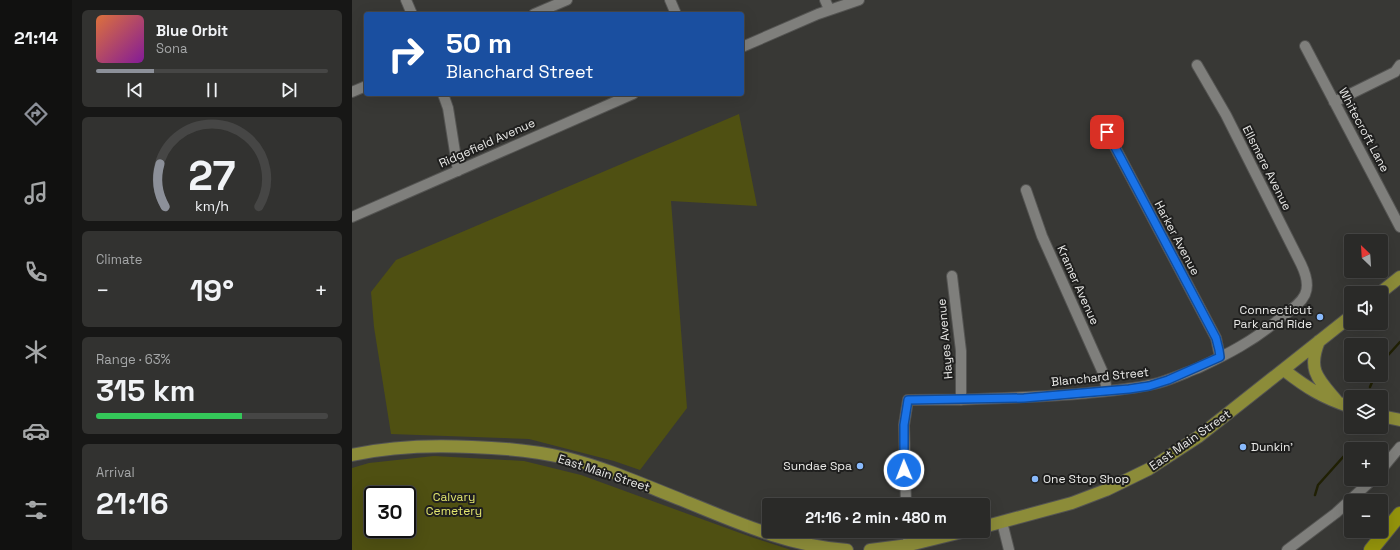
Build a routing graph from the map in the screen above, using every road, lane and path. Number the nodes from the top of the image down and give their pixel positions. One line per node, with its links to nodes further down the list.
1 (406, 0): 6 (street)
2 (568, 0): 7 (street)
3 (670, 0): 8 (street)
4 (858, 0): 5 (street)
5 (827, 5): 9 (street)
6 (411, 12)
7 (539, 12)
8 (675, 12)
9 (744, 46)
10 (1305, 46): 17 (street, Whitecroft Lane)
11 (1197, 65): 25 (street, Ellsmere Avenue)
12 (1400, 65): 17 (street)
13 (364, 87): 14 (street)
14 (352, 92)
15 (444, 96): 19 (street)
16 (628, 96): 19 (street, Ridgefield Avenue)
17 (1334, 102): 22 (street, Whitecroft Lane)
18 (1107, 132): 29 (street, Harker Avenue)
19 (458, 171): 21 (street, Ridgefield Avenue)
20 (1026, 190): 31 (street, Kramer Avenue)
21 (352, 217)
22 (1400, 227)
23 (952, 276): 32 (street, Hayes Avenue)
24 (1400, 277): 26 (main road)
25 (1308, 285): 29 (street, Blanchard Street)
26 (1388, 287)
27 (1344, 321): 28 (main road, East Main Street)
28 (1319, 341): 30 (main road, East Main Street); 33 (main road)
29 (1220, 357): 31 (street, Blanchard Street)
30 (1284, 370): 33 (main road); 43 (main road, East Main Street)
31 (1107, 391): 32 (street, Blanchard Street)
32 (961, 400): 41 (street, Blanchard Street)
33 (1338, 403): 34 (main road)
34 (1344, 405)
35 (1388, 417): 36 (main road)
36 (1400, 420)
37 (1400, 447): 39 (street)
38 (352, 455): 48 (main road, East Main Street)
39 (1388, 462)
40 (1365, 486): 51 (street)
41 (906, 498)
42 (1400, 514): 52 (highway)
43 (1002, 522): 44 (main road, East Main Street); 50 (street)
44 (990, 525)
45 (908, 538): 47 (street)
46 (938, 538): 47 (main road)
47 (909, 545): 49 (main road)
48 (847, 550)
49 (870, 550)
50 (1009, 550)
51 (1287, 550)
52 (1371, 550)

